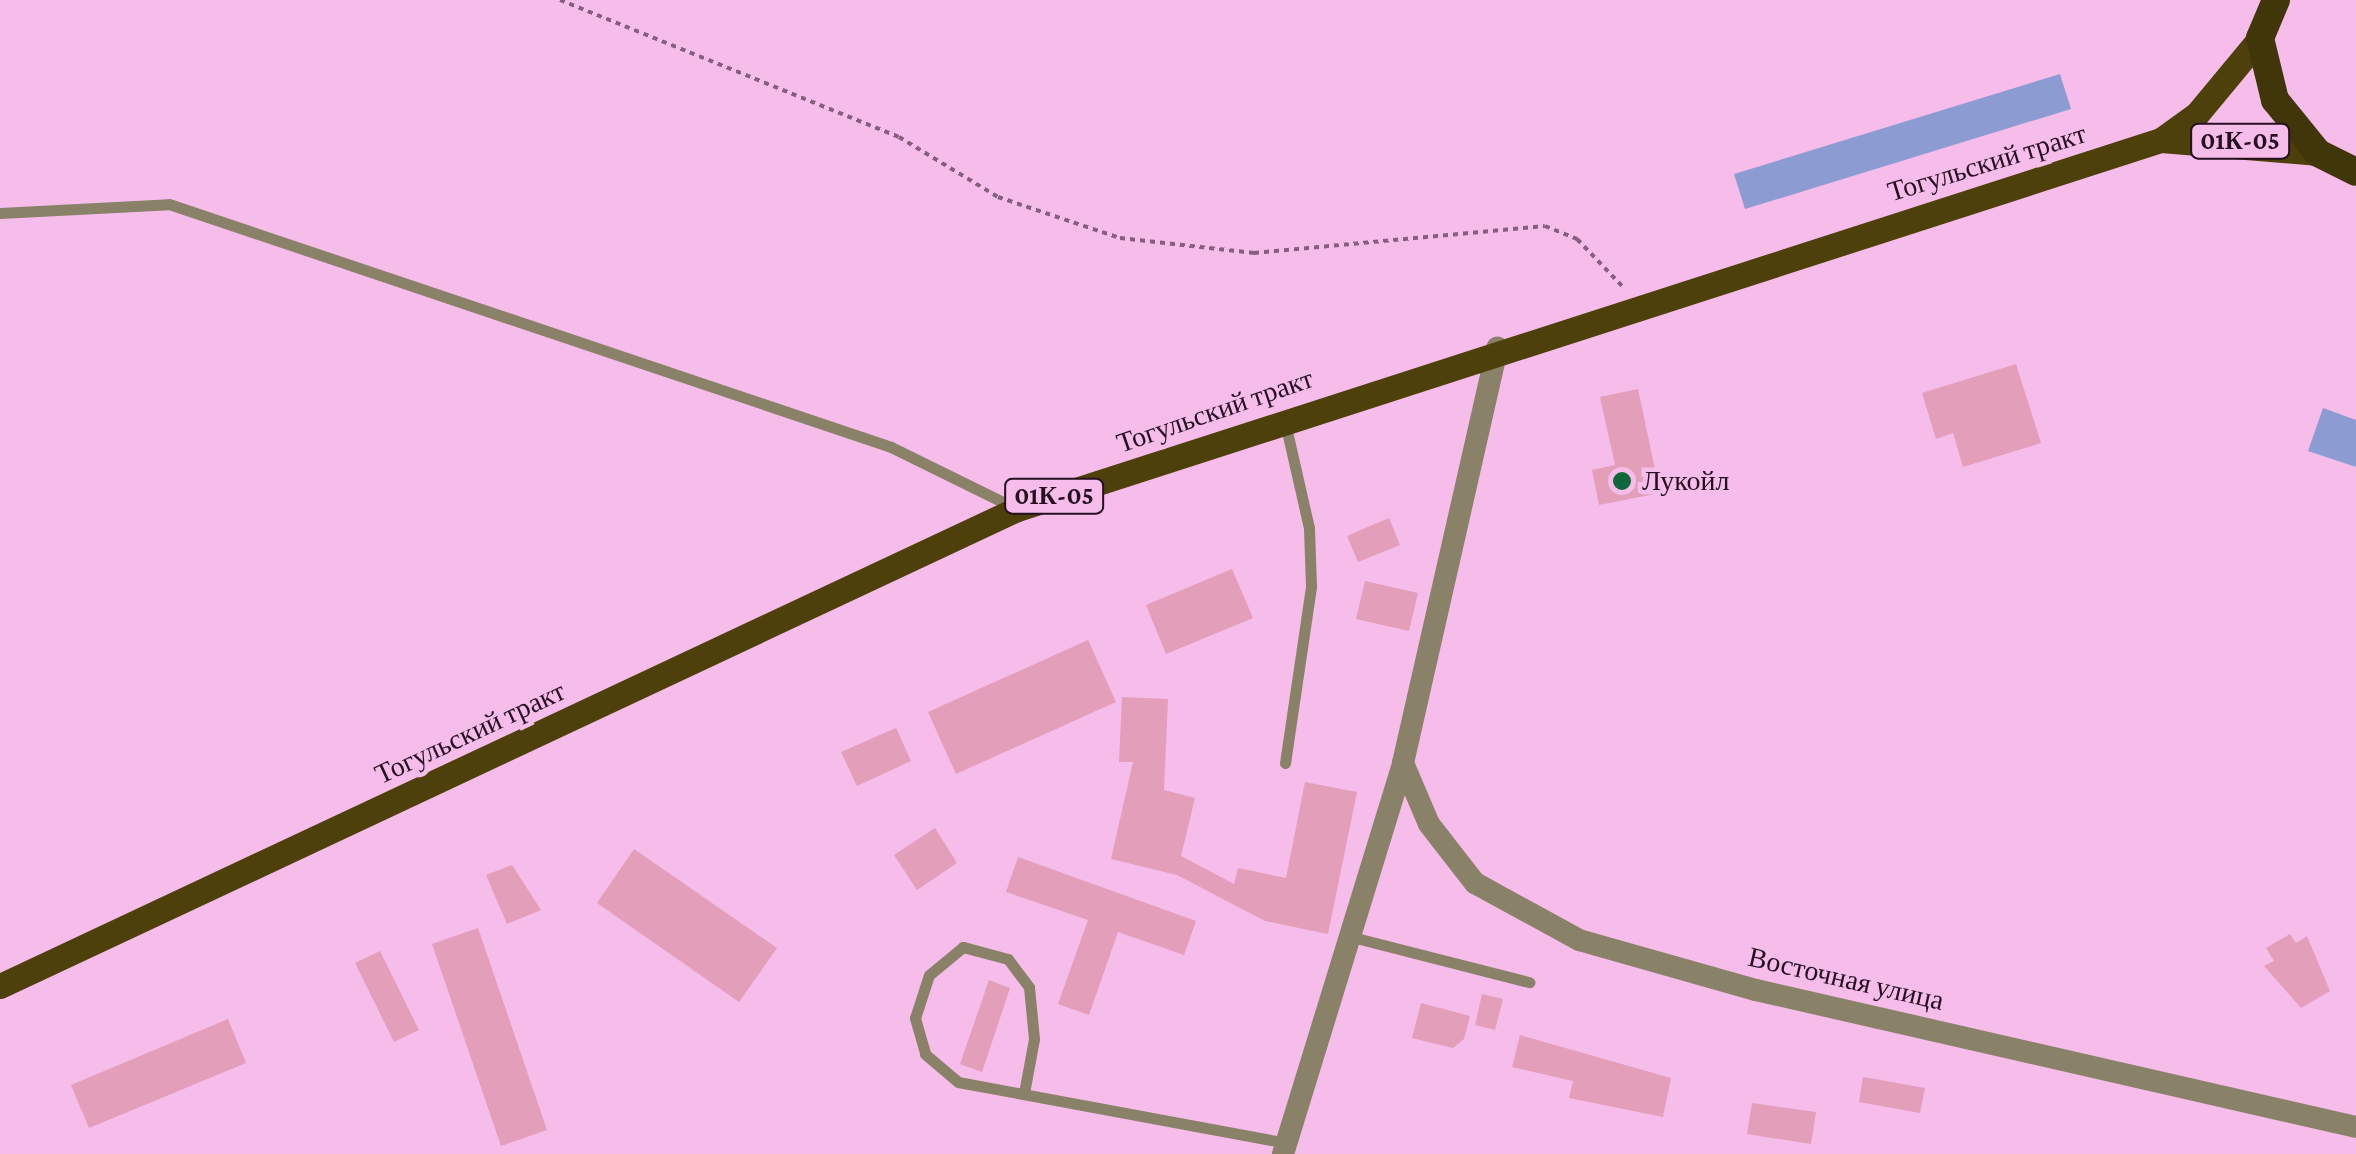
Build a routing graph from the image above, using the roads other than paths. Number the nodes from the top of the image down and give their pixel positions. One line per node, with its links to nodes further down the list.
1 (2263, 15): 2 (main road, 01К-05); 3 (highway)
2 (2161, 140): 3 (main road, 01К-05); 6 (main road, Тогульский тракт / 01К-05)
3 (2318, 153): 4 (highway)
4 (2356, 172)
5 (0, 213): 8 (lane)
6 (1497, 348): 7 (main road, Тогульский тракт / 01К-05); 10 (street)
7 (1285, 419): 8 (main road, Тогульский тракт / 01К-05); 9 (lane)
8 (1017, 508): 13 (main road, Тогульский тракт / 01К-05)
9 (1285, 763)
10 (1403, 763): 11 (street); 15 (street, Восточная улица)
11 (1356, 938): 12 (lane); 16 (street)
12 (1529, 982)
13 (0, 986)
14 (1024, 1094): 14 (lane); 16 (lane)
15 (2356, 1127)
16 (1285, 1149)

